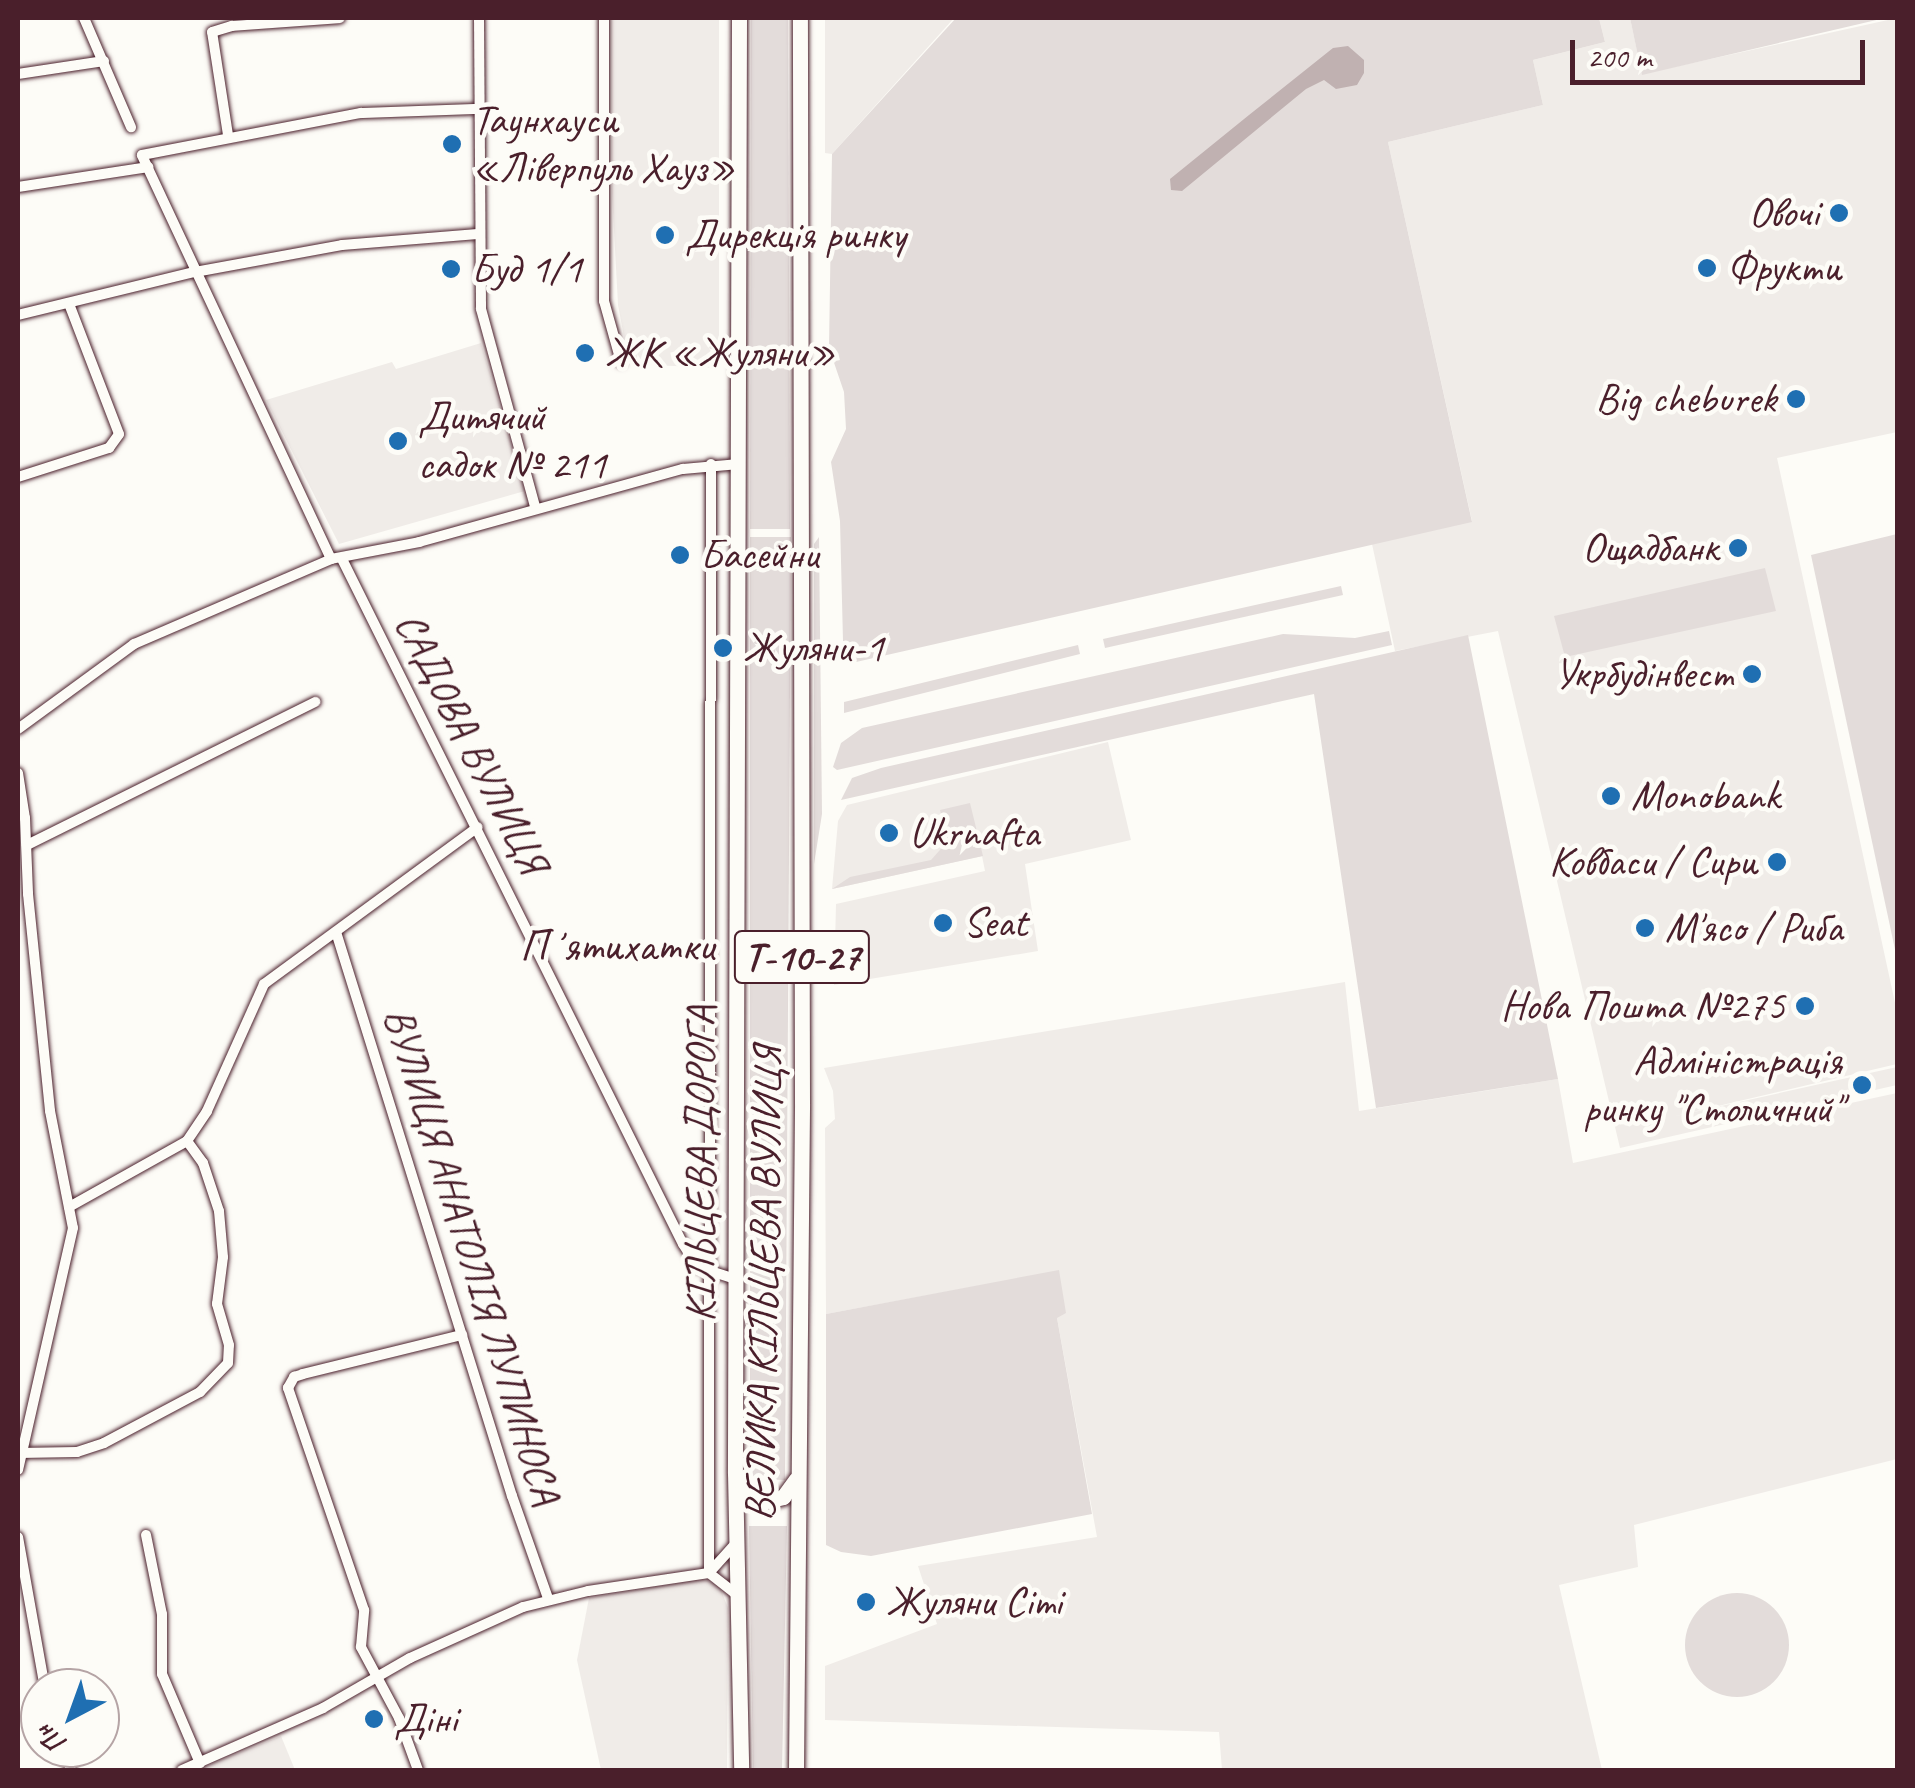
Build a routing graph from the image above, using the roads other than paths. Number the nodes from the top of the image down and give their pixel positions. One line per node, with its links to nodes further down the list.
1 (84, 18): 7 (street)
2 (340, 18): 11 (street)
3 (479, 18): 9 (street)
4 (604, 18): 18 (street)
5 (739, 18): 20 (highway, КІЛЬЦЕВА ДОРОГА / Т-10-27)
6 (800, 18): 38 (highway, ВЕЛИКА КІЛЬЦЕВА ВУЛИЦЯ / Т-10-27)
7 (104, 61): 8 (street); 10 (street)
8 (18, 74)
9 (476, 110): 11 (street); 14 (street)
10 (131, 127)
11 (228, 135): 12 (street, САДОВА ВУЛИЦЯ)
12 (148, 167): 13 (street); 15 (street, САДОВА ВУЛИЦЯ)
13 (18, 187)
14 (478, 234): 15 (street); 22 (street)
15 (195, 272): 16 (street); 23 (street, САДОВА ВУЛИЦЯ)
16 (69, 304): 17 (street); 21 (street)
17 (18, 315)
18 (622, 362)
19 (712, 464): 20 (street); 22 (street); 32 (street)
20 (738, 464): 33 (highway, КІЛЬЦЕВА ДОРОГА / Т-10-27)
21 (18, 478)
22 (536, 507): 23 (street)
23 (336, 559): 25 (street); 27 (street, САДОВА ВУЛИЦЯ)
24 (316, 702): 28 (street)
25 (18, 729)
26 (18, 774): 28 (street)
27 (478, 827): 29 (street); 32 (street, САДОВА ВУЛИЦЯ)
28 (27, 845): 31 (street)
29 (336, 932): 30 (street); 34 (street, ВУЛИЦЯ АНАТОЛІЯ ЛУПИНОСА)
30 (187, 1141): 31 (street); 35 (street)
31 (69, 1207): 35 (street)
32 (709, 1273): 33 (street); 42 (street)
33 (736, 1279): 37 (highway, КІЛЬЦЕВА ДОРОГА / Т-10-27)
34 (462, 1335): 44 (street, ВУЛИЦЯ АНАТОЛІЯ ЛУПИНОСА); 46 (street)
35 (19, 1443): 36 (street)
36 (18, 1470)
37 (735, 1473): 38 (highway); 41 (highway, КІЛЬЦЕВА ДОРОГА / Т-10-27)
38 (796, 1479): 51 (highway, ВЕЛИКА КІЛЬЦЕВА ВУЛИЦЯ / Т-10-27)
39 (146, 1535): 47 (street)
40 (18, 1536): 45 (street)
41 (736, 1542): 42 (street); 43 (highway, КІЛЬЦЕВА ДОРОГА / Т-10-27)
42 (709, 1573): 43 (street); 44 (street)
43 (737, 1595): 50 (highway, КІЛЬЦЕВА ДОРОГА / Т-10-27)
44 (548, 1598): 46 (street)
45 (41, 1668)
46 (375, 1676): 47 (street); 49 (street)
47 (200, 1762): 48 (street)
48 (182, 1770)
49 (418, 1770)
50 (742, 1770)
51 (796, 1770)

